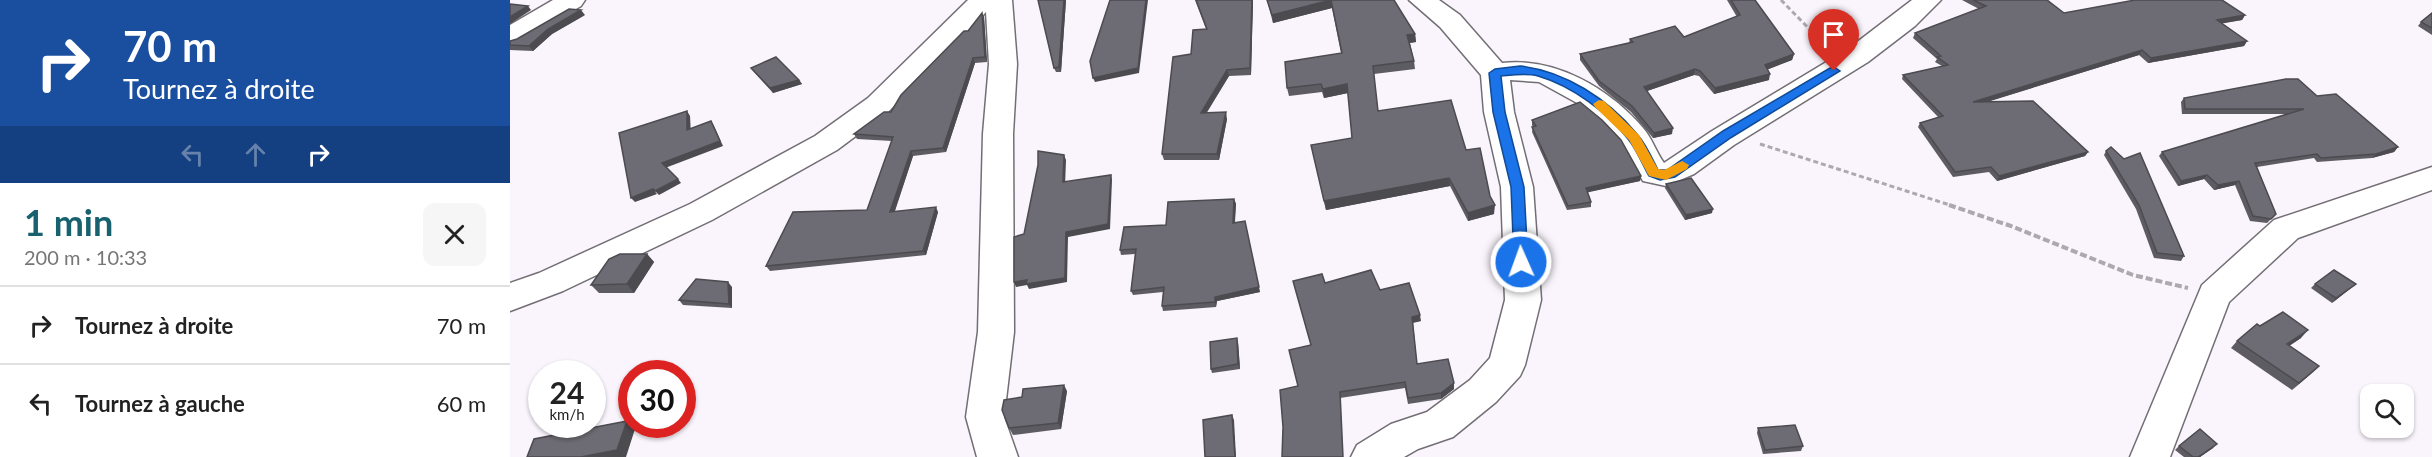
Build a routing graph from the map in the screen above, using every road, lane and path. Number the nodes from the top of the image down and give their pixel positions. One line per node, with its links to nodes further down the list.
1 (572, 0): 7 (street)
2 (983, 0): 13 (street)
3 (999, 0): 14 (street)
4 (1422, 0): 9 (street)
5 (1781, 0): 8 (path)
6 (1928, 0): 8 (street)
7 (510, 36)
8 (1847, 63): 10 (street)
9 (1495, 73): 10 (street); 15 (street)
10 (1728, 134): 12 (path)
11 (2432, 178): 12 (street)
12 (2214, 294): 16 (street)
13 (510, 297)
14 (998, 457)
15 (1371, 457)
16 (2150, 457)

